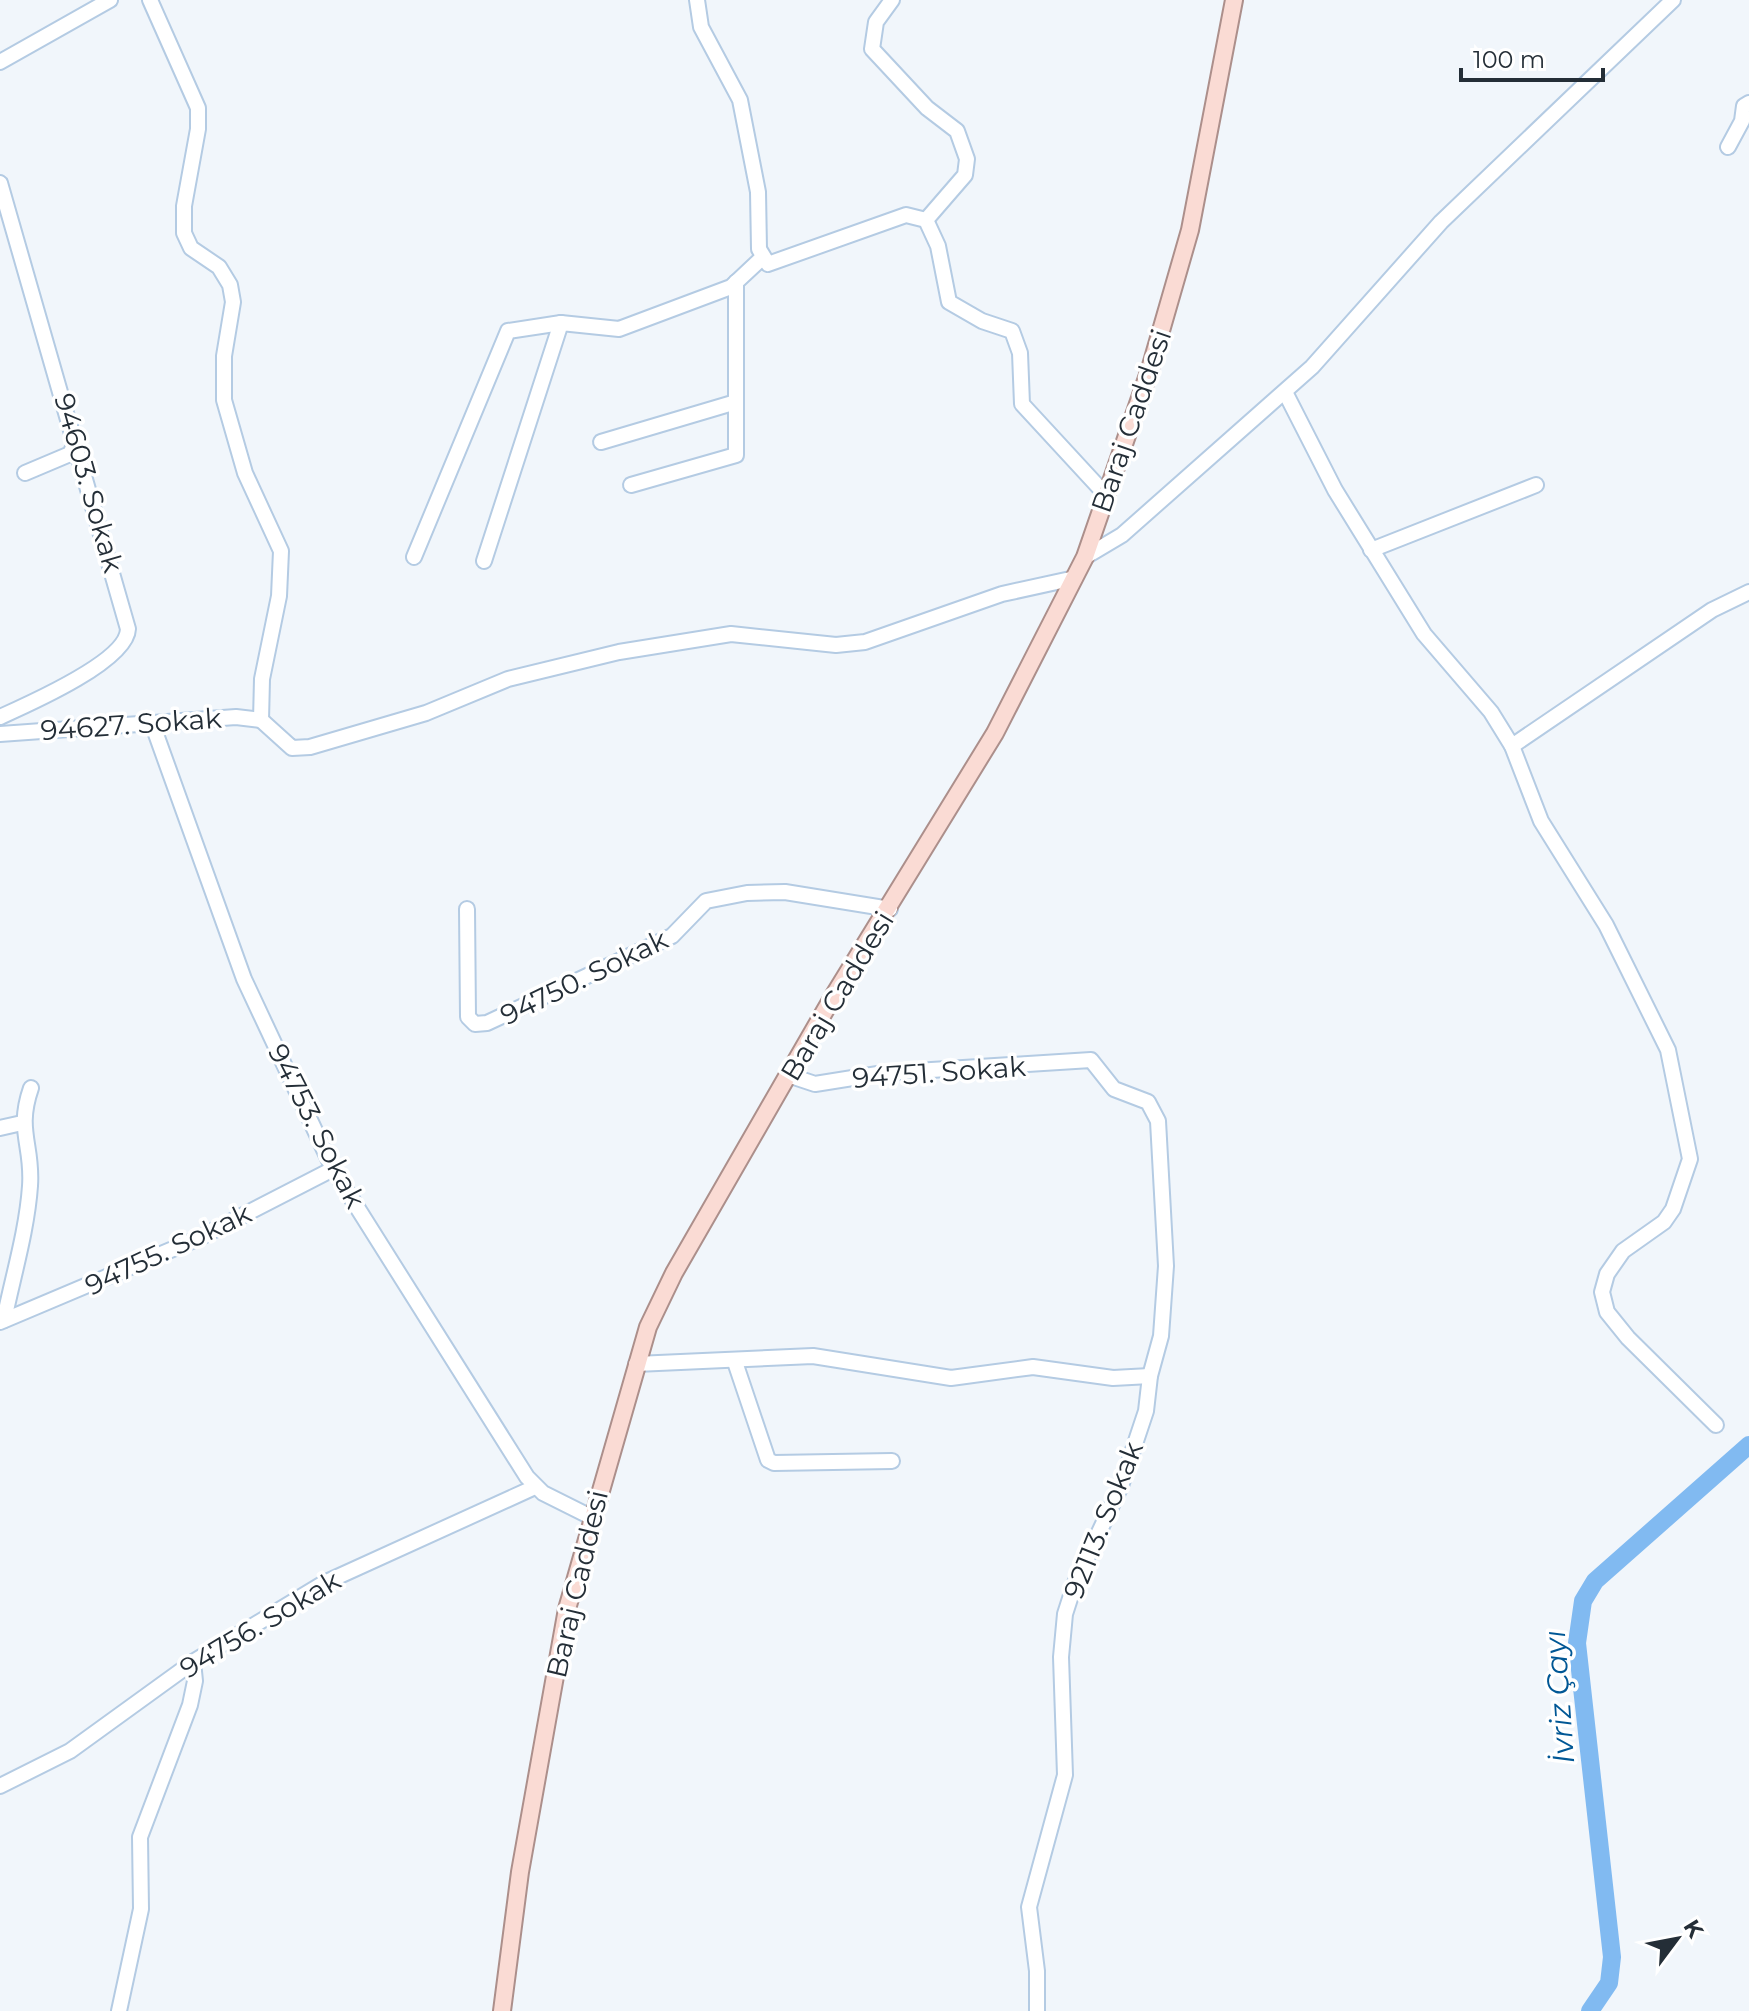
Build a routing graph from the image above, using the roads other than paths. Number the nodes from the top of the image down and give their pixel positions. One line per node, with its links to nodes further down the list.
1 (110, 0): 7 (street)
2 (150, 0): 30 (street)
3 (697, 0): 12 (street)
4 (892, 0): 11 (street)
5 (1234, 0): 22 (main road, Baraj Caddesi)
6 (1673, 0): 15 (street)
7 (0, 62)
8 (1749, 103): 9 (street)
9 (1728, 147)
10 (0, 183): 17 (street, 94603. Sokak)
11 (926, 220): 12 (street); 22 (street)
12 (763, 257): 13 (street)
13 (736, 282): 14 (street); 16 (street)
14 (561, 323): 24 (street); 26 (street)
15 (1285, 392): 23 (street); 25 (street)
16 (736, 402): 18 (street); 20 (street)
17 (76, 441): 19 (street); 29 (street, 94603. Sokak)
18 (601, 442)
19 (25, 473)
20 (631, 485)
21 (1536, 485): 23 (street)
22 (1106, 495): 25 (main road, Baraj Caddesi)
23 (1371, 550): 33 (street)
24 (414, 557)
25 (1085, 557): 27 (main road, Baraj Caddesi)
26 (484, 561)
27 (1075, 578): 30 (street); 35 (main road, Baraj Caddesi)
28 (1749, 592): 33 (street)
29 (0, 717)
30 (261, 720): 31 (street, 94627. Sokak)
31 (152, 723): 32 (street, 94627. Sokak); 41 (street, 94753. Sokak)
32 (0, 734)
33 (1512, 746): 46 (street)
34 (467, 909): 35 (street, 94750. Sokak)
35 (890, 909): 37 (main road, Baraj Caddesi)
36 (1091, 1060): 37 (street, 94751. Sokak); 45 (street, 92113. Sokak)
37 (788, 1075): 44 (main road, Baraj Caddesi)
38 (31, 1088): 39 (street)
39 (22, 1123): 40 (street); 42 (street)
40 (0, 1128)
41 (333, 1169): 42 (street, 94755. Sokak); 48 (street, 94753. Sokak)
42 (2, 1321)
43 (735, 1362): 44 (street); 45 (street); 47 (street)
44 (636, 1364): 49 (main road, Baraj Caddesi)
45 (1150, 1376): 54 (street, 92113. Sokak)
46 (1716, 1425)
47 (892, 1461)
48 (535, 1487): 49 (street, 94753. Sokak); 50 (street, 94756. Sokak)
49 (591, 1517): 53 (main road, Baraj Caddesi)
50 (193, 1662): 51 (street, 94756. Sokak); 52 (street)
51 (0, 1786)
52 (119, 2011)
53 (502, 2011)
54 (1037, 2011)

